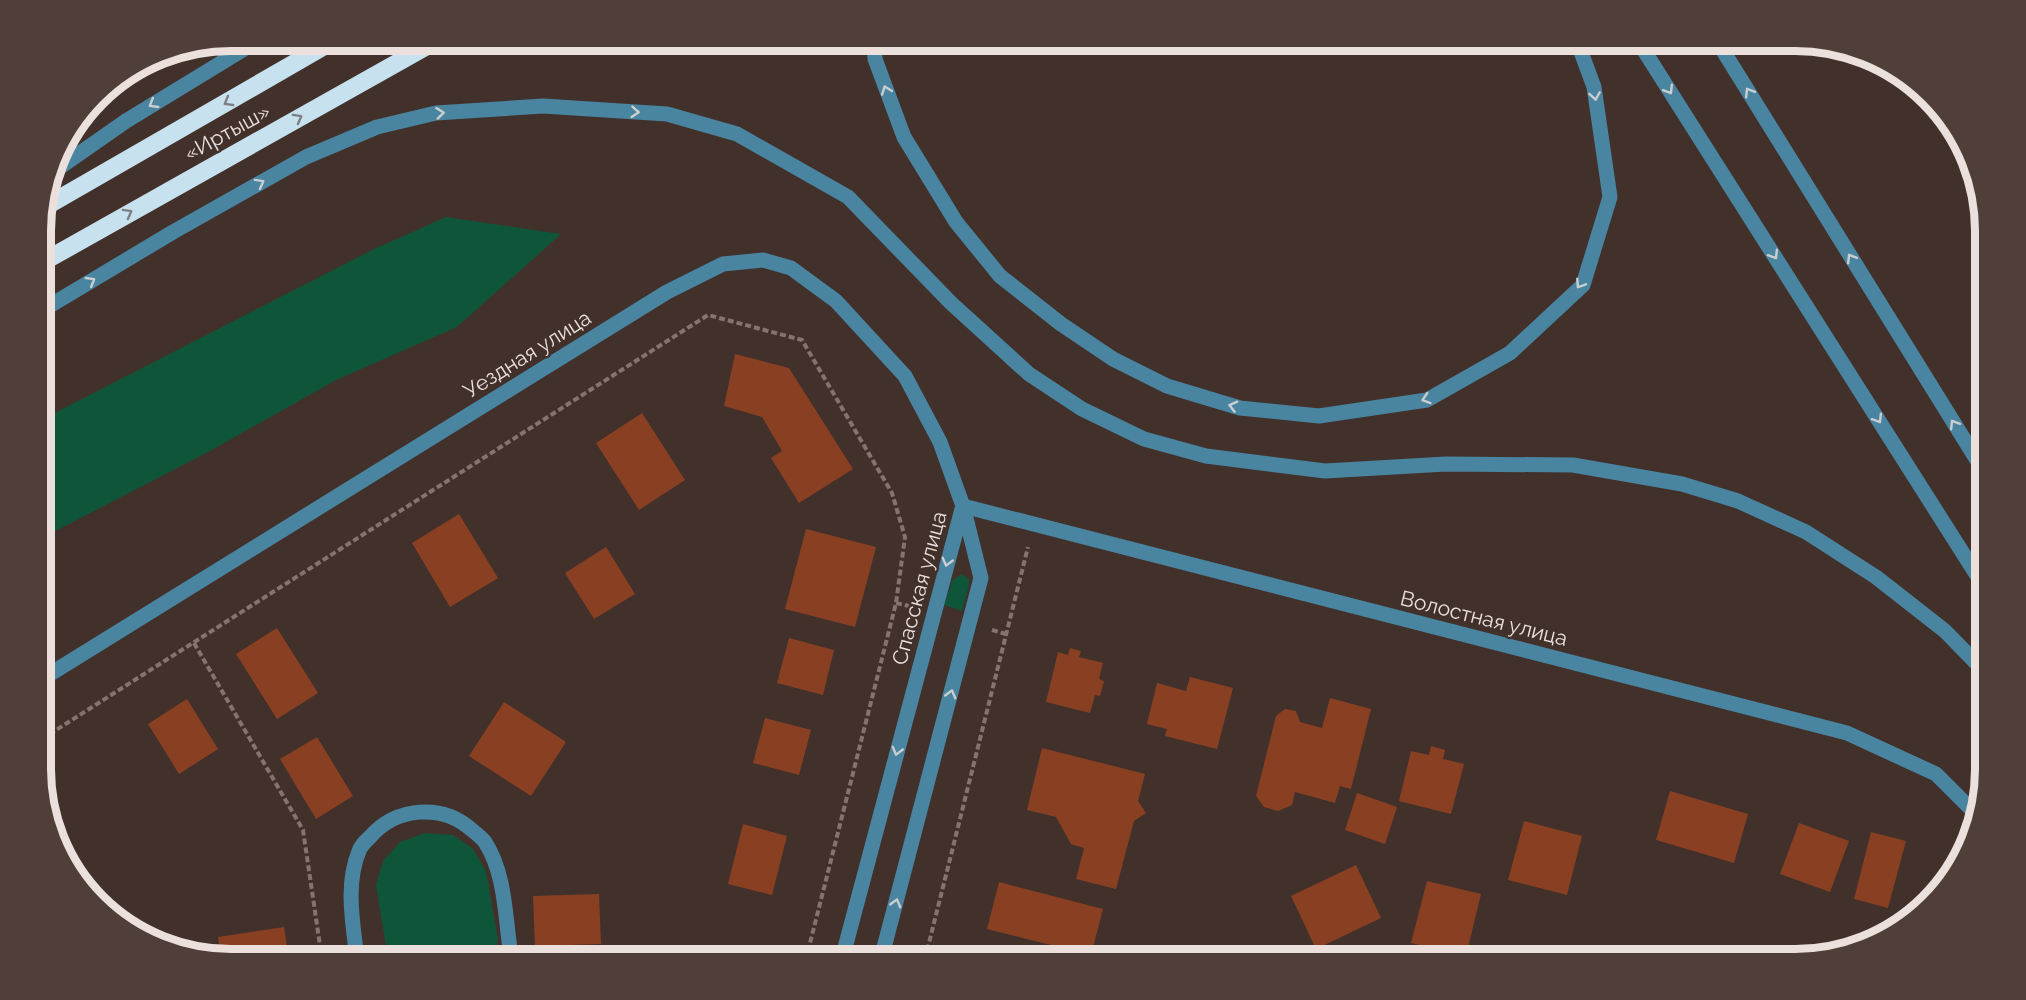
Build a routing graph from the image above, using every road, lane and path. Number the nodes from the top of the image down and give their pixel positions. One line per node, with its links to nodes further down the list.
1 (239, 51): 8 (street, one-way to 8)
2 (314, 51): 9 (highway, «Иртыш», one-way to 9)
3 (416, 51): 10 (highway, «Иртыш», one-way to 3)
4 (875, 51): 5 (street, one-way to 4)
5 (1581, 51)
6 (1645, 51): 15 (street, one-way to 15)
7 (1724, 51): 12 (street, one-way to 7)
8 (64, 164)
9 (54, 202)
10 (51, 257)
11 (51, 305): 17 (street, one-way to 17)
12 (1975, 457)
13 (963, 506): 14 (street, Волостная улица); 18 (street, Уездная улица); 25 (street, Спасская улица, one-way to 25); 26 (street, Спасская улица, one-way to 13)
14 (1033, 524): 20 (street, Волостная улица); 27 (path)
15 (1975, 572)
16 (194, 643): 19 (path); 21 (path); 24 (path)
17 (1975, 662)
18 (51, 673)
19 (51, 733)
20 (1971, 809)
21 (320, 949)
22 (356, 949): 23 (street)
23 (510, 949)
24 (809, 949)
25 (845, 949)
26 (884, 949)
27 (927, 949)

